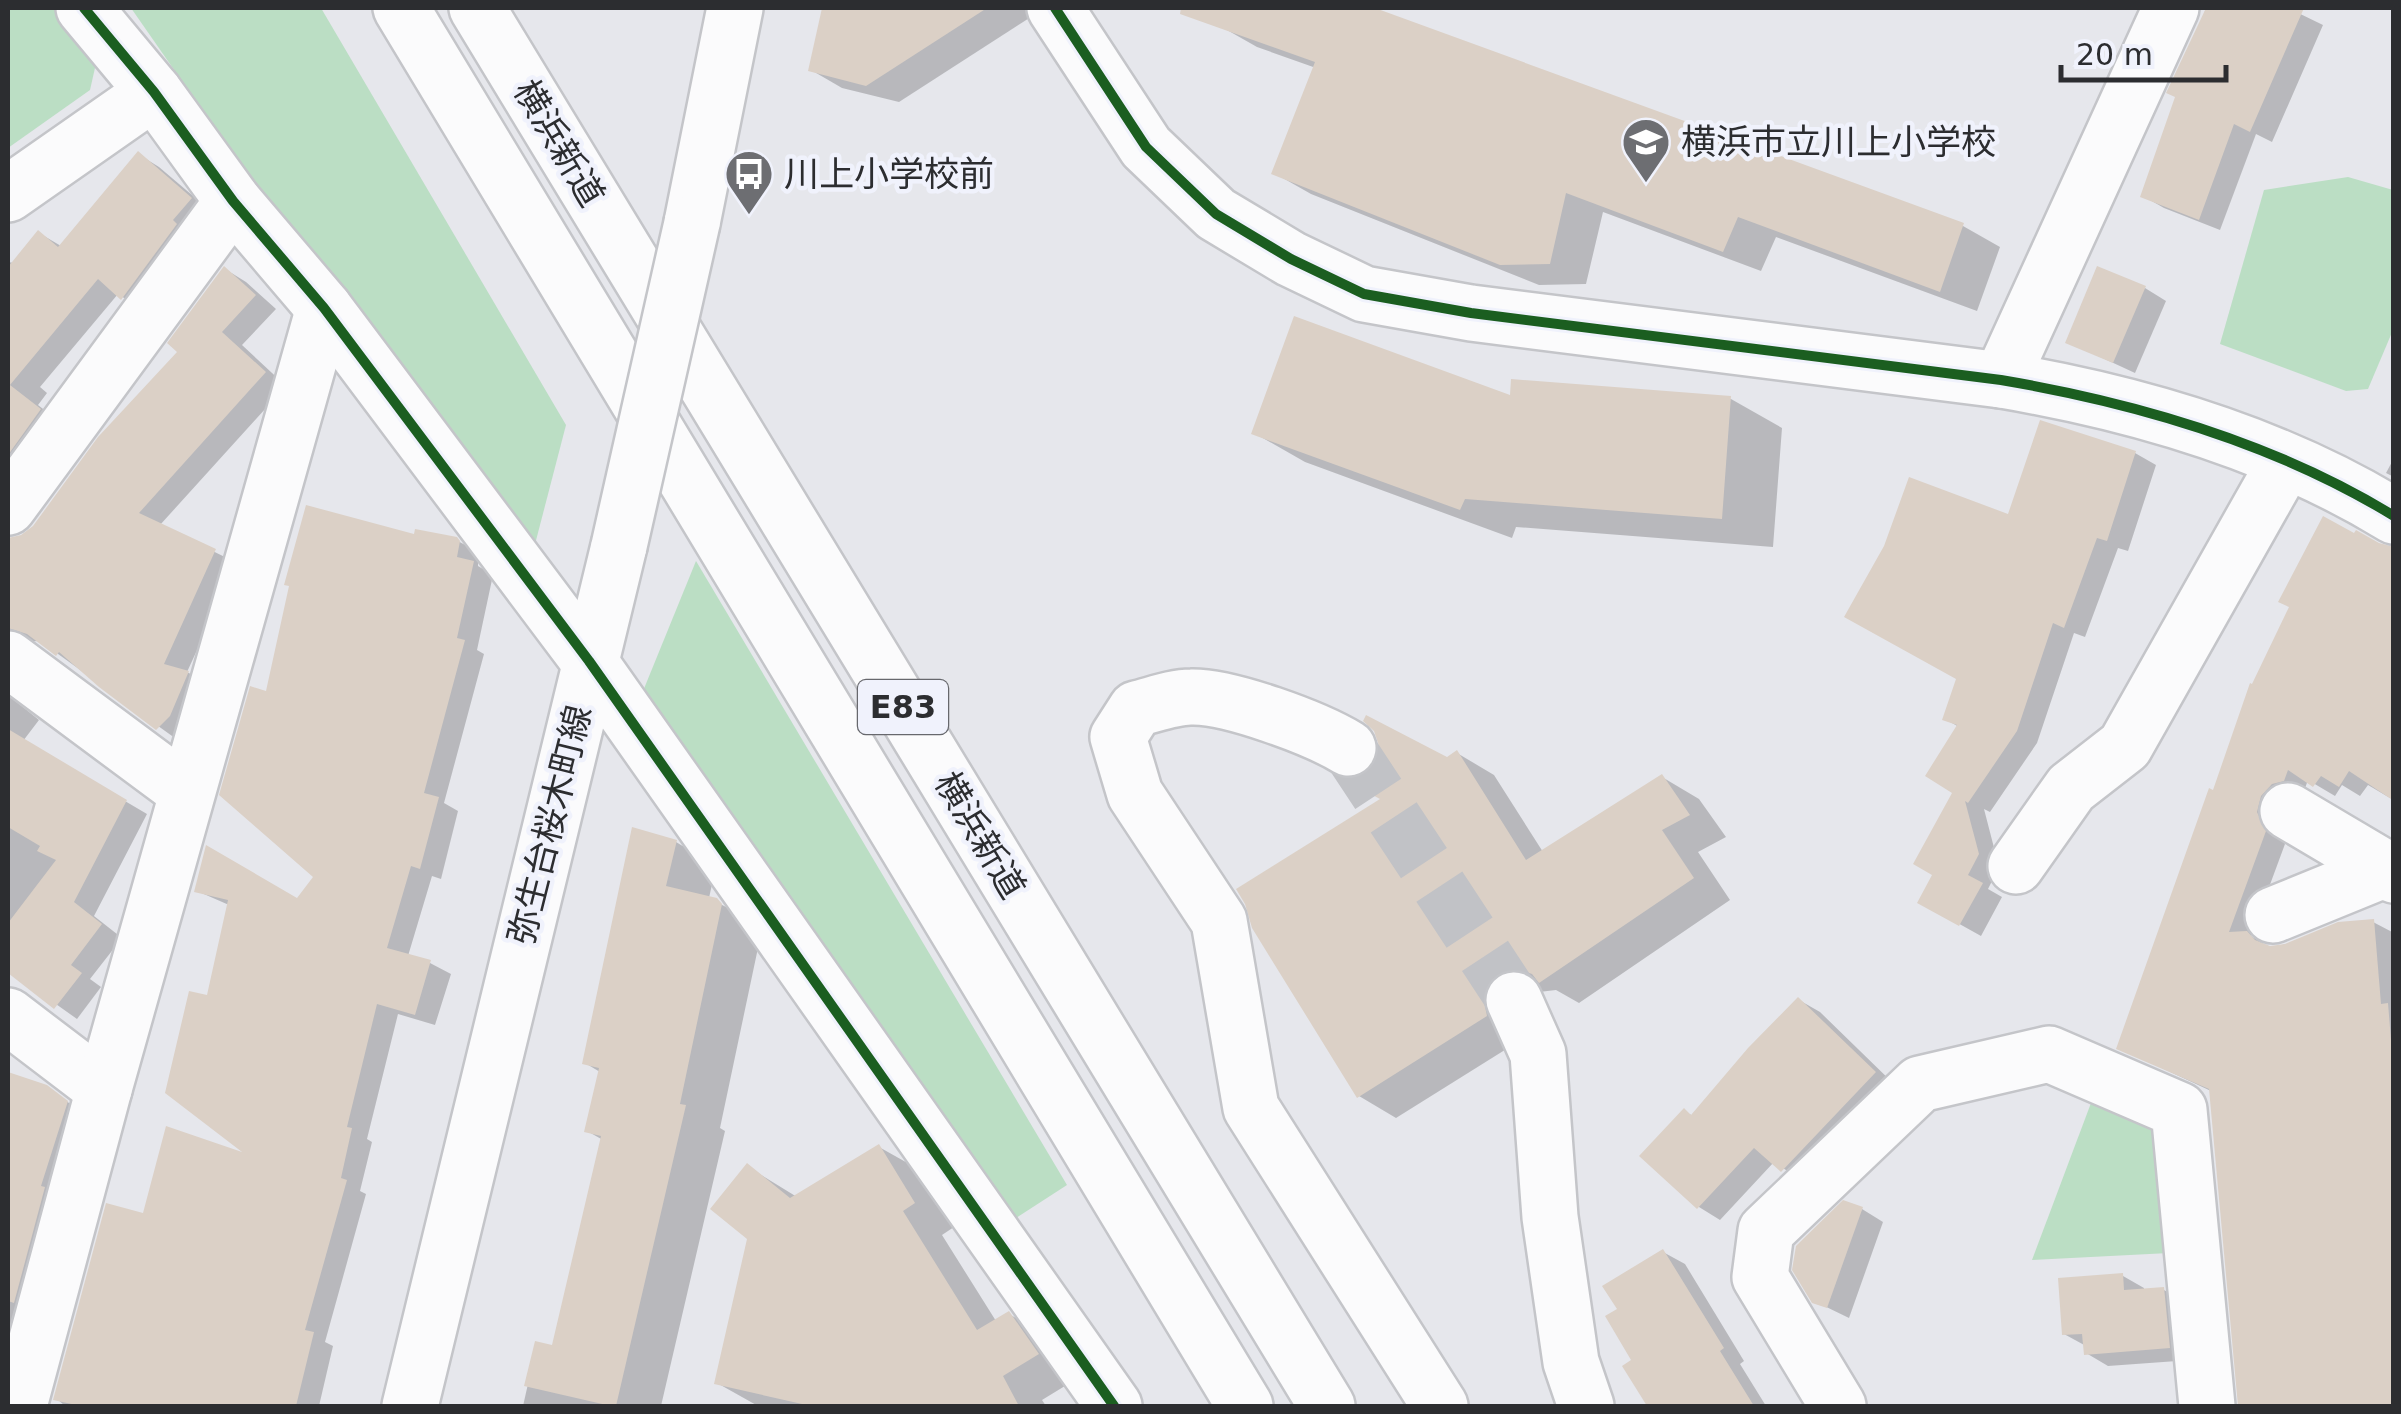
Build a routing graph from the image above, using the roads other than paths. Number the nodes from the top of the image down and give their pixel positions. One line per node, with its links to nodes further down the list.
1 (84, 8): 7 (main road)
2 (401, 8): 29 (main road, 横浜新道 / E83)
3 (477, 8): 30 (main road, 横浜新道 / E83)
4 (735, 8): 16 (main road, 弥生台桜木町線, bridge)
5 (1055, 8): 11 (main road)
6 (2171, 8): 11 (main road)
7 (154, 92): 8 (main road); 9 (main road)
8 (8, 194)
9 (233, 202): 10 (main road); 13 (main road)
10 (324, 308): 16 (main road); 18 (main road)
11 (2001, 380): 12 (main road)
12 (2286, 461): 14 (main road); 20 (main road)
13 (8, 508)
14 (2394, 516)
15 (8, 658): 18 (main road)
16 (589, 660): 27 (main road, 弥生台桜木町線); 28 (main road)
17 (1348, 748): 31 (main road)
18 (187, 792): 25 (main road)
19 (2288, 811): 21 (main road)
20 (2016, 866)
21 (2390, 872): 22 (main road)
22 (2273, 915)
23 (1514, 1000): 32 (main road)
24 (8, 1016): 25 (main road)
25 (104, 1089): 26 (main road)
26 (19, 1406)
27 (410, 1406)
28 (1114, 1406)
29 (1245, 1406)
30 (1327, 1406)
31 (1440, 1406)
32 (1586, 1406)
33 (1838, 1406): 34 (main road)
34 (2207, 1406)

